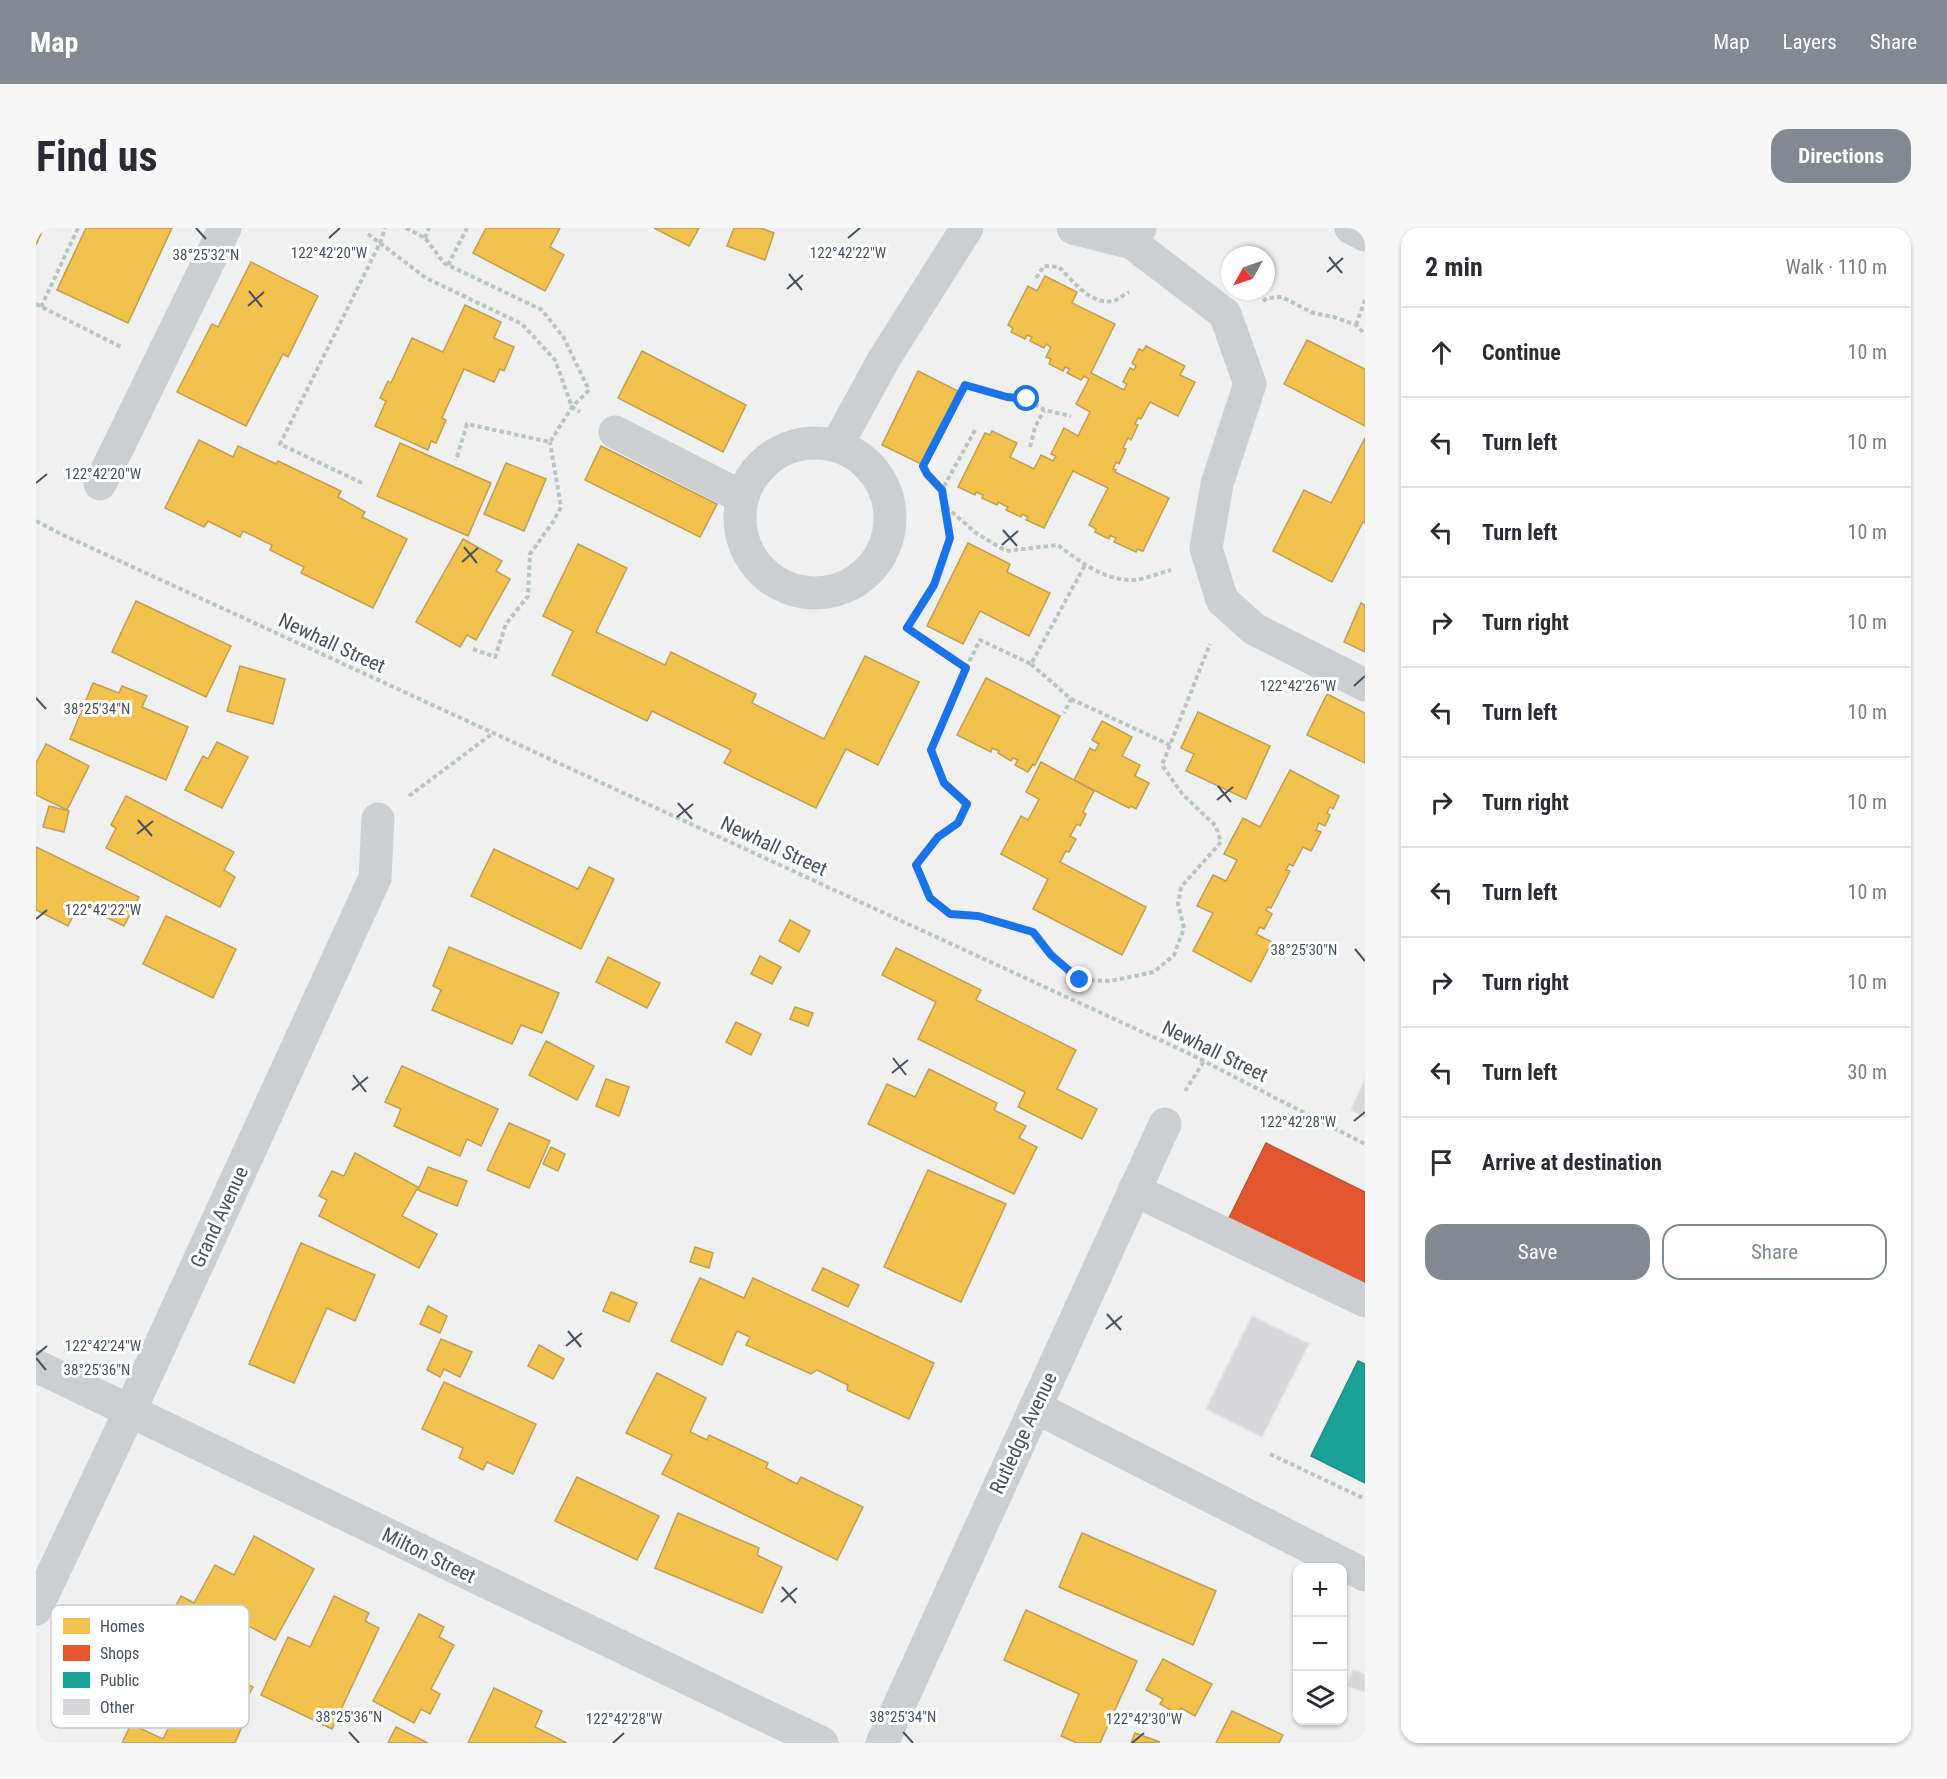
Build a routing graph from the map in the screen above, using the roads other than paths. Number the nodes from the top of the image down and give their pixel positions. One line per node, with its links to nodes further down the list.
1 (225, 228): 7 (street)
2 (967, 228): 6 (street)
3 (1073, 228): 4 (street)
4 (1136, 236): 9 (street)
5 (615, 432): 8 (street)
6 (837, 445): 8 (street); 8 (street)
7 (100, 484)
8 (742, 497)
9 (1365, 685)
10 (378, 819): 16 (street, Grand Avenue)
11 (1165, 1124): 12 (street, Rutledge Avenue)
12 (1134, 1190): 13 (street); 15 (street, Rutledge Avenue)
13 (1365, 1301)
14 (36, 1366): 16 (street, Milton Street)
15 (1035, 1407): 17 (street); 20 (street, Rutledge Avenue)
16 (130, 1411): 18 (street, Grand Avenue); 19 (street, Milton Street)
17 (1365, 1575)
18 (36, 1609)
19 (822, 1743)
20 (882, 1743)

